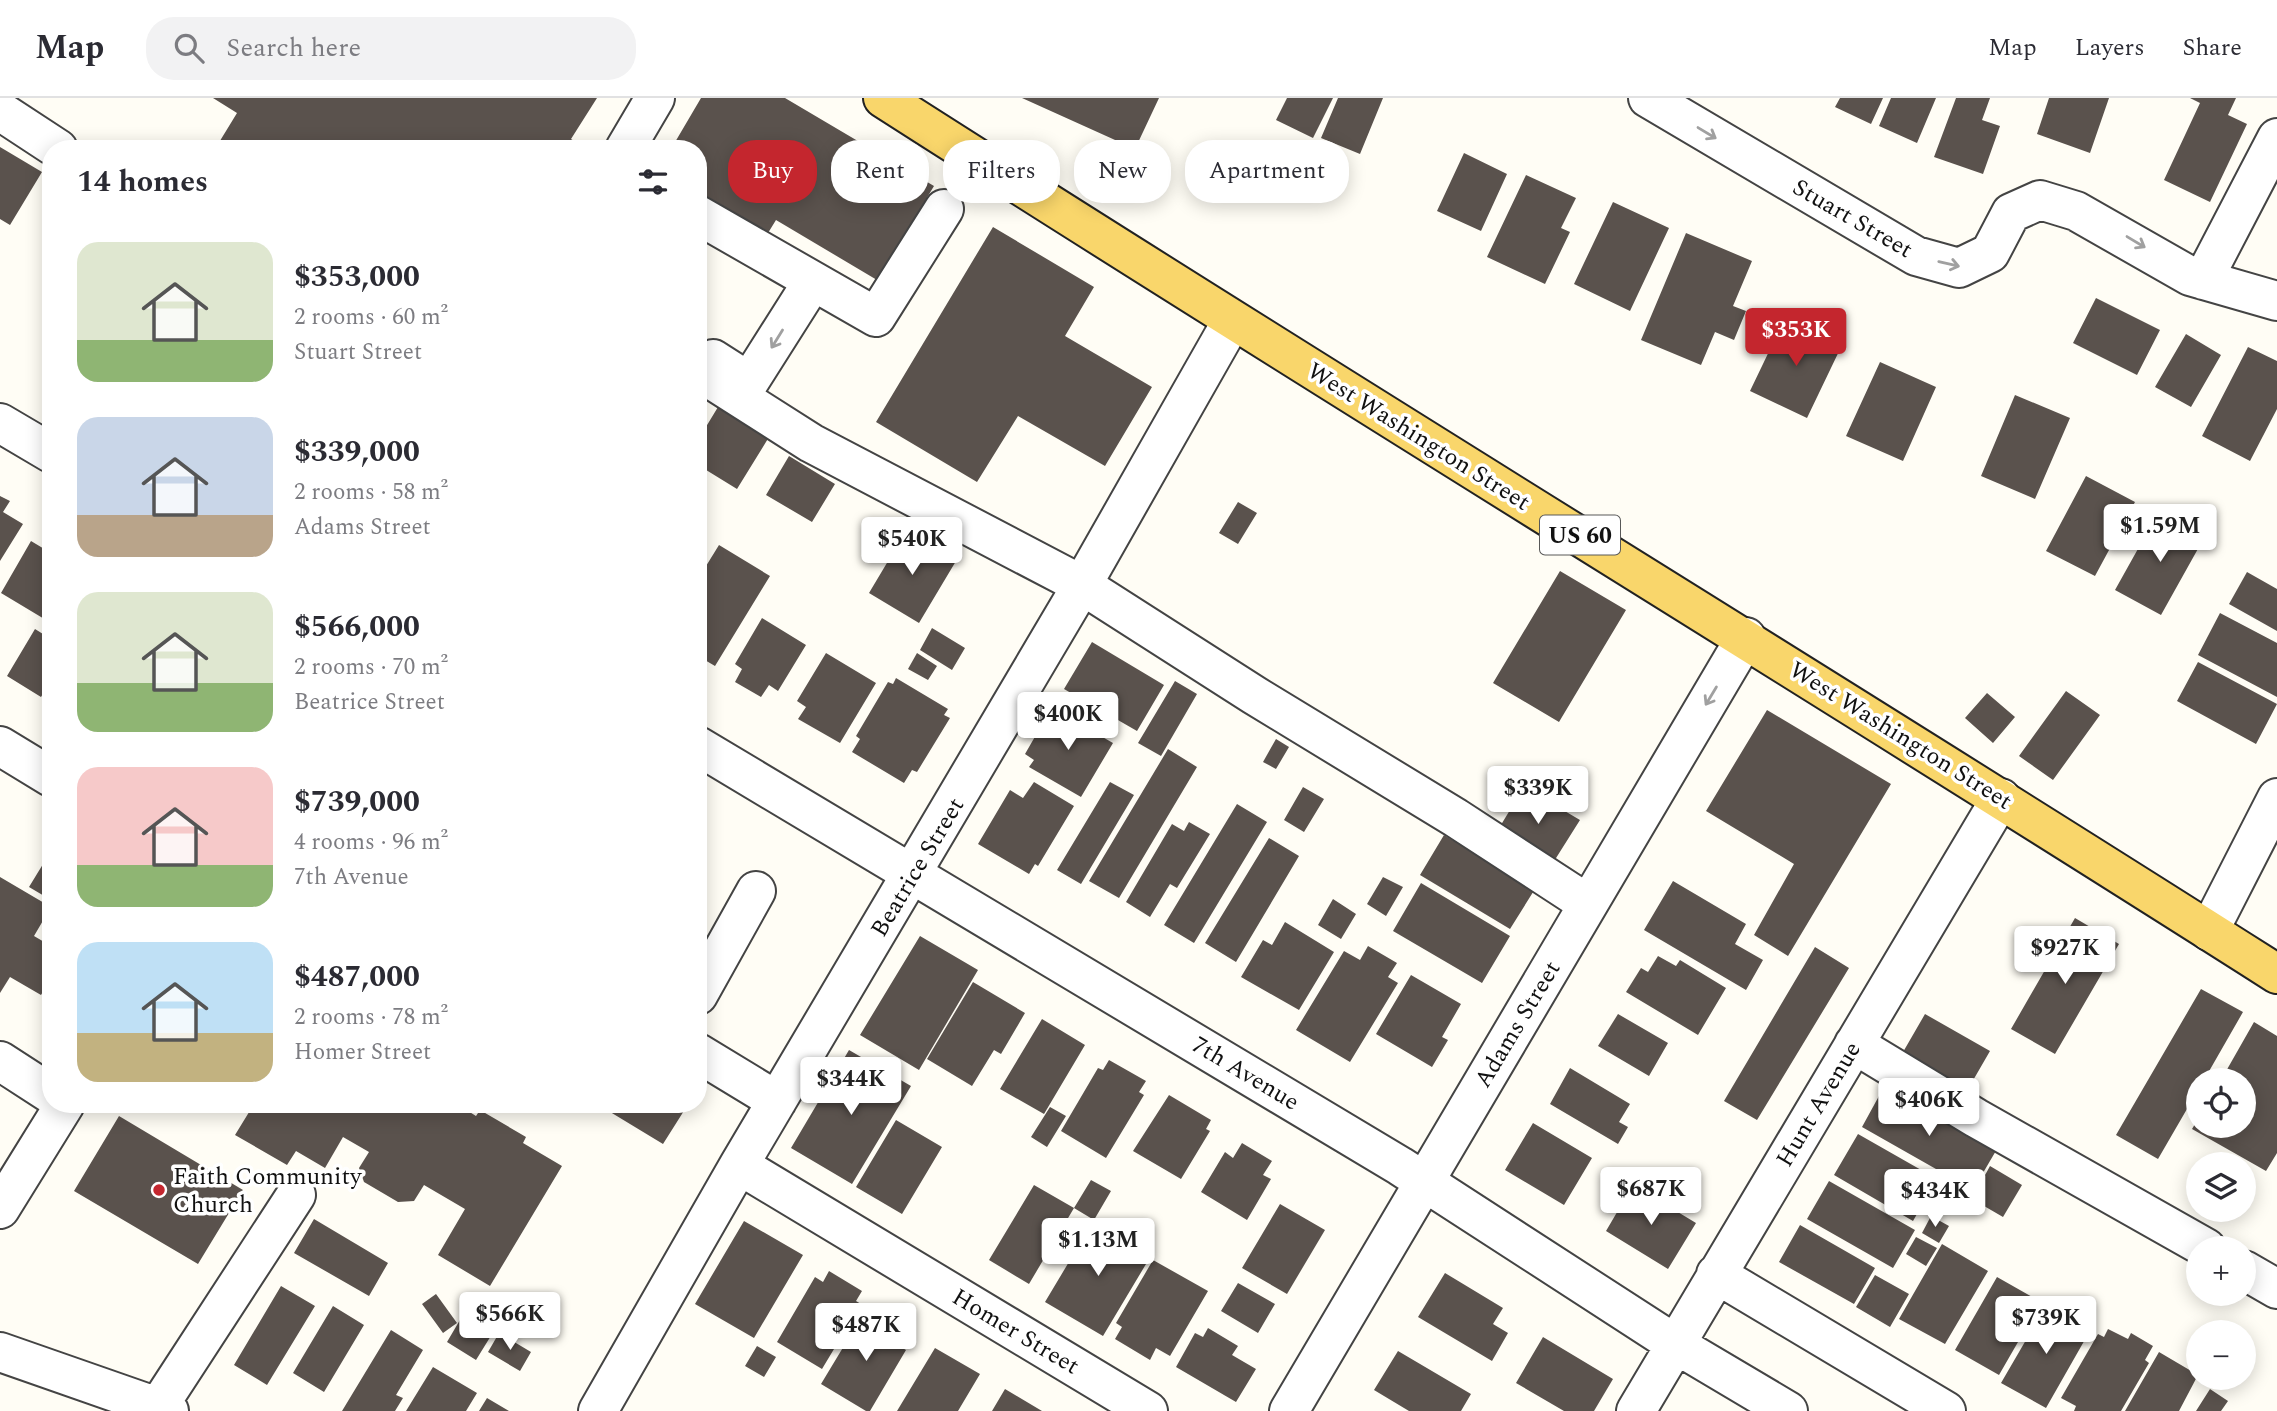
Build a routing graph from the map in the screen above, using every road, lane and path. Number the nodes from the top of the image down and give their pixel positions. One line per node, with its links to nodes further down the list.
1 (655, 98): 7 (street)
2 (883, 98): 13 (main road, West Washington Street / US 60)
3 (1648, 98): 10 (street, Stuart Street, one-way to 10)
4 (0, 111): 6 (street)
5 (2277, 138): 10 (street)
6 (44, 140)
7 (630, 140)
8 (944, 209): 11 (street)
9 (707, 231): 11 (street)
10 (2203, 280): 12 (street, Stuart Street)
11 (813, 281): 14 (street, one-way to 14)
12 (2277, 301)
13 (1231, 321): 18 (street, Beatrice Street); 19 (main road, West Washington Street / US 60)
14 (707, 356)
15 (707, 377): 18 (street)
16 (0, 423): 17 (street)
17 (42, 448)
18 (1082, 585): 25 (street, Beatrice Street); 27 (street)
19 (1746, 637): 23 (main road, West Washington Street / US 60); 27 (street, Adams Street, one-way to 27)
20 (0, 746): 22 (street)
21 (707, 751): 25 (street, 7th Avenue)
22 (42, 772)
23 (2001, 798): 28 (main road, West Washington Street / US 60); 31 (street, Hunt Avenue)
24 (2277, 798): 28 (street)
25 (914, 873): 35 (street, Beatrice Street); 38 (street, 7th Avenue)
26 (756, 891): 30 (street)
27 (1588, 904): 38 (street, Adams Street)
28 (2209, 931): 29 (main road, West Washington Street / US 60)
29 (2277, 974)
30 (707, 979)
31 (1854, 1044): 41 (street); 42 (street, Hunt Avenue)
32 (707, 1058): 35 (street)
33 (0, 1061): 34 (street)
34 (42, 1088)
35 (777, 1101): 37 (street, Beatrice Street)
36 (59, 1113): 40 (street)
37 (739, 1165): 48 (street, Beatrice Street); 49 (street, Homer Street)
38 (1423, 1181): 45 (street, 7th Avenue); 50 (street, Adams Street)
39 (296, 1195): 47 (street)
40 (0, 1209)
41 (2186, 1236)
42 (1716, 1274): 45 (street, Hunt Avenue); 53 (street)
43 (2256, 1276): 44 (street)
44 (2277, 1289)
45 (1675, 1344): 51 (street, Hunt Avenue); 52 (street, 7th Avenue)
46 (0, 1352): 47 (street)
47 (163, 1409)
48 (598, 1411)
49 (1149, 1411)
50 (1289, 1411)
51 (1636, 1411)
52 (1788, 1411)
53 (1946, 1411)

